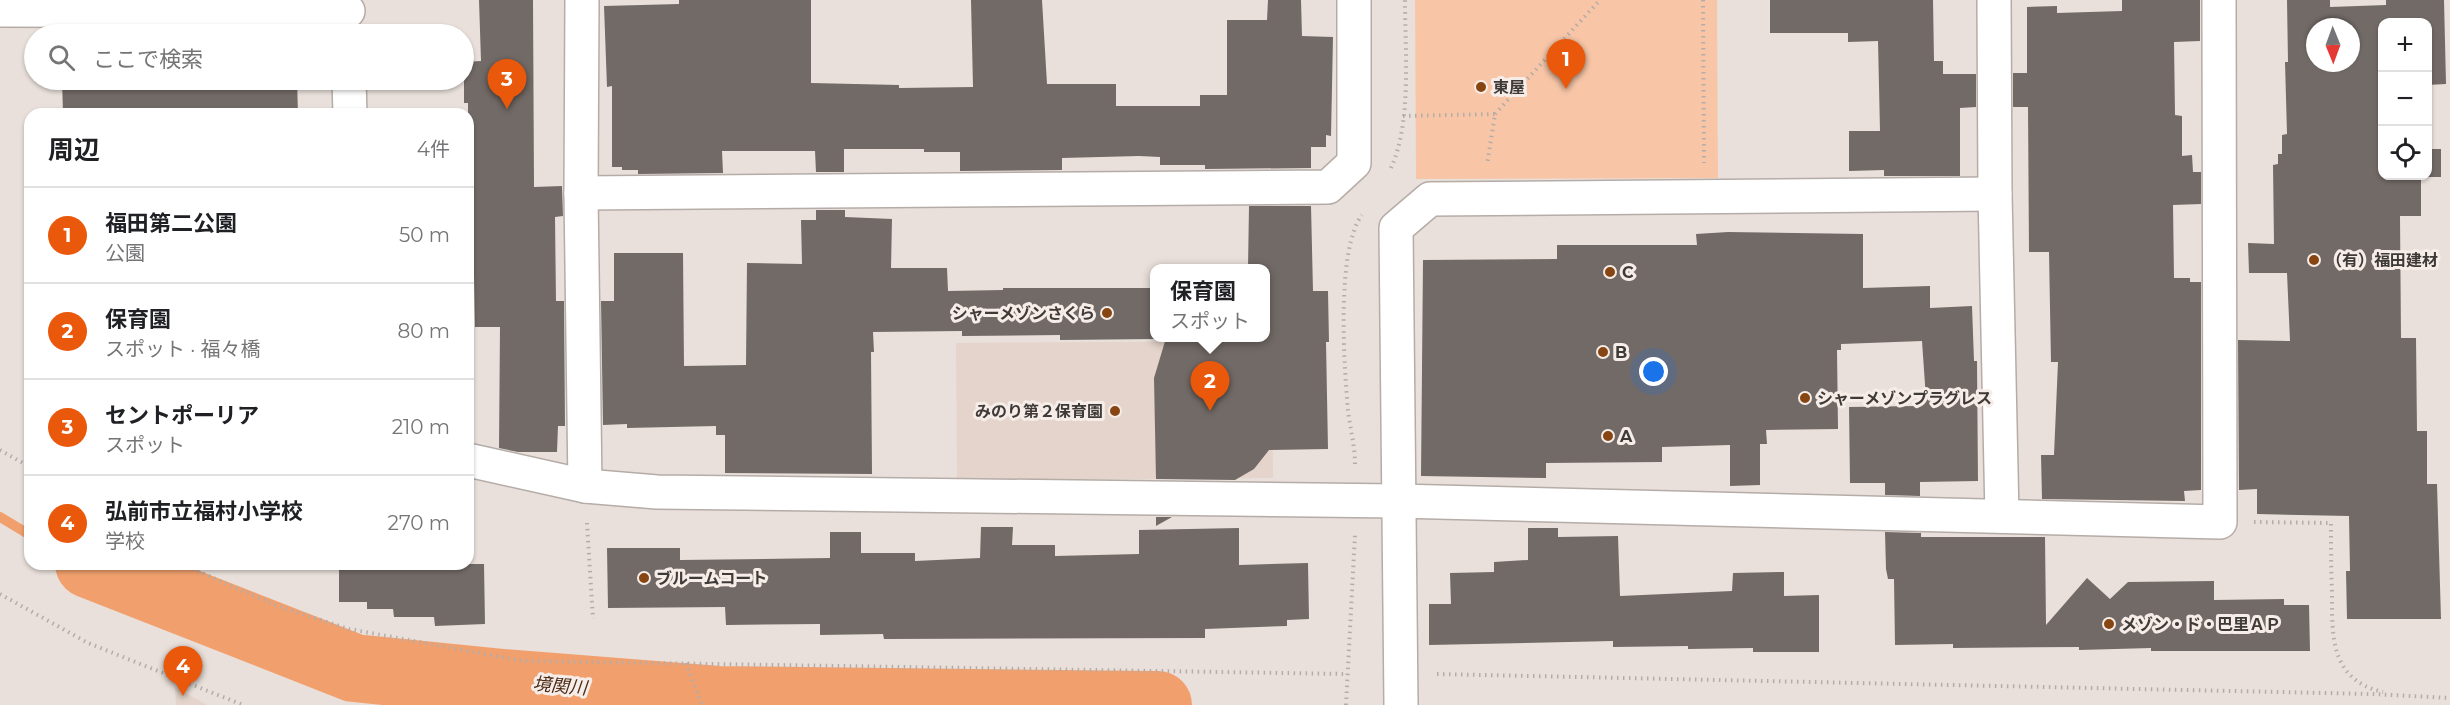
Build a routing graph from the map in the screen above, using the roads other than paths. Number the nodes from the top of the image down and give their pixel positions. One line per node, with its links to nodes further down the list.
1 (582, 0): 9 (street)
2 (1354, 0): 9 (street)
3 (1994, 0): 10 (street)
4 (2219, 0): 14 (street)
5 (0, 10): 6 (street)
6 (348, 15)
7 (349, 90): 8 (street)
8 (350, 108)
9 (581, 193): 12 (street)
10 (1995, 194): 13 (street); 14 (street)
11 (474, 461): 12 (street)
12 (585, 486): 13 (street)
13 (1398, 501): 14 (street); 15 (street)
14 (2002, 516)
15 (1400, 689)

